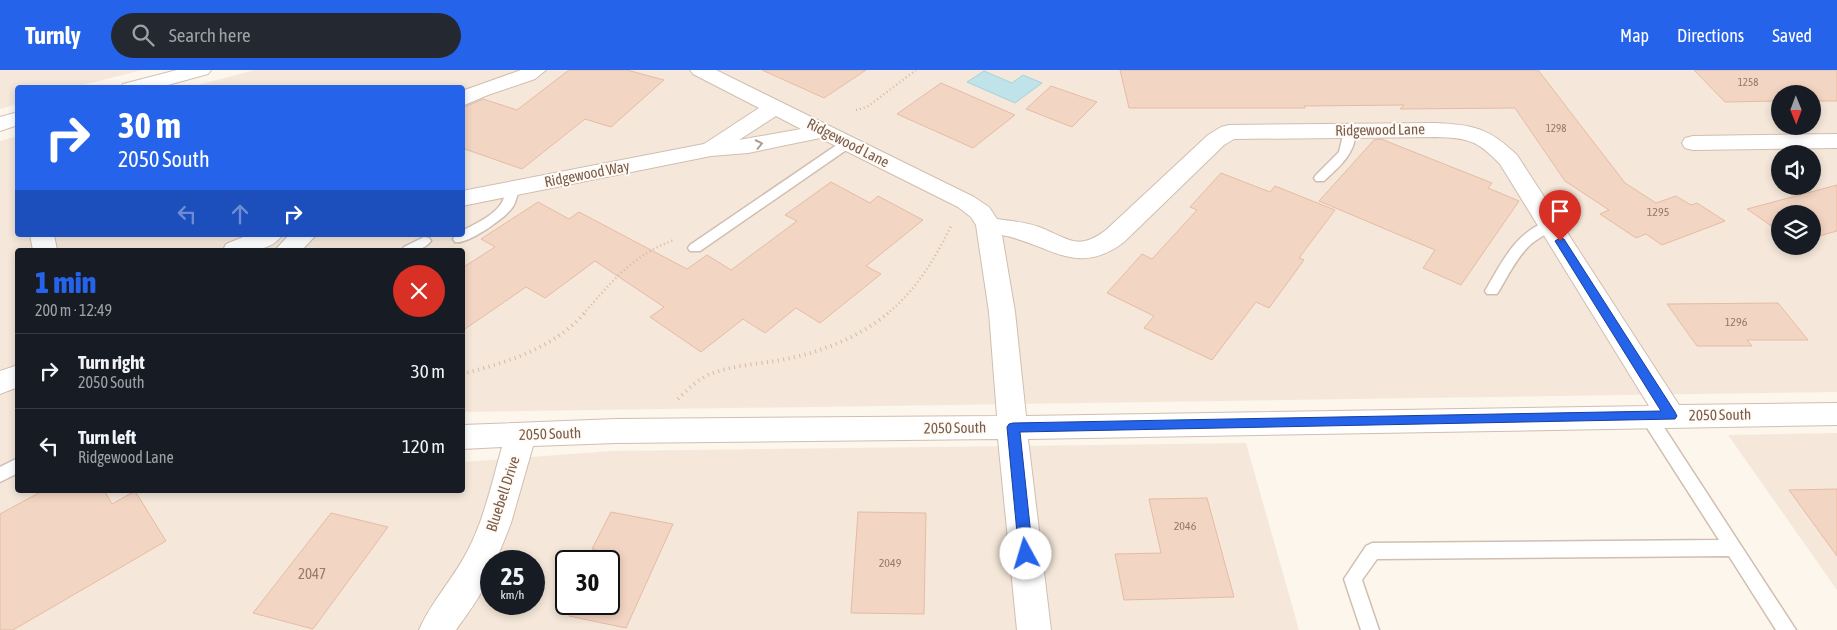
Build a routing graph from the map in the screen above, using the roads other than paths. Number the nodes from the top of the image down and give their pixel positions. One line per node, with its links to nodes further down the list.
1 (200, 70): 4 (street)
2 (536, 70): 5 (street)
3 (704, 71): 6 (street, Ridgewood Lane)
4 (142, 85)
5 (465, 98)
6 (775, 107): 10 (street, Ridgewood Lane); 14 (street, Ridgewood Way)
7 (15, 119): 8 (street)
8 (0, 124)
9 (1350, 130): 15 (lane); 18 (street, Ridgewood Lane); 19 (street, Ridgewood Lane)
10 (824, 131): 12 (street, Ridgewood Lane); 14 (street, Ridgewood Way, one-way to 10)
11 (1837, 141): 13 (street)
12 (848, 143): 18 (street, Ridgewood Lane); 29 (lane)
13 (1692, 143)
14 (711, 149): 16 (street, Ridgewood Way)
15 (1320, 178)
16 (513, 189): 17 (street, Ridgewood Way); 20 (lane)
17 (465, 198)
18 (988, 225): 35 (street, Ridgewood Lane)
19 (1550, 225): 30 (lane); 34 (street, Ridgewood Lane)
20 (465, 236)
21 (265, 237): 26 (street)
22 (302, 237): 27 (street)
23 (463, 237): 24 (lane)
24 (460, 239)
25 (424, 241): 28 (lane)
26 (240, 248)
27 (289, 248)
28 (412, 248)
29 (695, 248)
30 (1492, 290)
31 (15, 376): 32 (street)
32 (0, 383)
33 (1837, 414): 34 (street, 2050 South)
34 (1659, 416): 35 (street, 2050 South); 40 (lane)
35 (1013, 427): 36 (street, 2050 South); 42 (street, Ridgewood Lane)
36 (521, 435): 37 (street, 2050 South); 41 (street, Bluebell Drive)
37 (465, 437)
38 (15, 468): 39 (lane)
39 (0, 475)
40 (1733, 548): 43 (lane); 44 (lane)
41 (436, 630)
42 (1034, 630)
43 (1370, 630)
44 (1786, 630)

